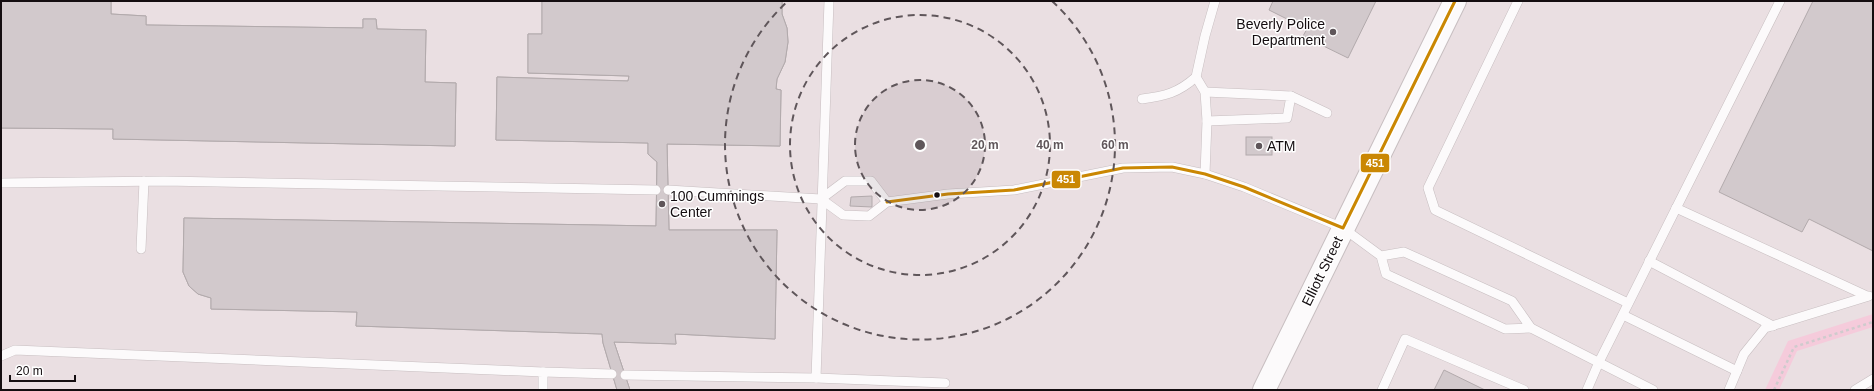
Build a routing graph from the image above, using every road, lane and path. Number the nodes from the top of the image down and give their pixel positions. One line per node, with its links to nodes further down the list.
1 (829, 1): 17 (lane)
2 (1215, 1): 6 (lane)
3 (1455, 1): 20 (main road, Elliott Street)
4 (1518, 1): 25 (lane)
5 (1780, 1): 19 (lane)
6 (1196, 77): 7 (lane); 9 (lane)
7 (1205, 92): 8 (lane); 11 (lane)
8 (1291, 96): 10 (lane); 11 (lane)
9 (1142, 99)
10 (1327, 113)
11 (1207, 121): 12 (lane)
12 (1205, 174): 18 (lane); 20 (lane)
13 (144, 181): 14 (lane); 15 (lane); 21 (lane)
14 (1, 183)
15 (656, 190)
16 (668, 190): 17 (lane)
17 (821, 199): 18 (lane); 18 (lane); 36 (lane)
18 (887, 202)
19 (1676, 208): 23 (lane); 24 (lane)
20 (1343, 228): 22 (lane); 40 (main road, Elliott Street)
21 (141, 249)
22 (1381, 256): 29 (lane); 29 (lane)
23 (1650, 261): 25 (lane); 28 (lane)
24 (1870, 296): 28 (lane)
25 (1628, 303): 26 (lane)
26 (1623, 315): 31 (lane); 32 (lane)
27 (1873, 322): 46 (path)
28 (1773, 326): 32 (lane)
29 (1531, 328): 31 (lane)
30 (1, 356): 33 (lane)
31 (1598, 362): 43 (lane); 44 (lane)
32 (1737, 371): 45 (lane)
33 (543, 372): 34 (lane); 39 (lane)
34 (612, 374)
35 (625, 375): 36 (lane)
36 (816, 378): 38 (lane)
37 (1873, 379): 47 (lane)
38 (945, 383)
39 (543, 390)
40 (1264, 390)
41 (1382, 390): 42 (lane)
42 (1524, 390)
43 (1587, 390)
44 (1653, 390)
45 (1729, 390)
46 (1774, 390)
47 (1855, 390)

